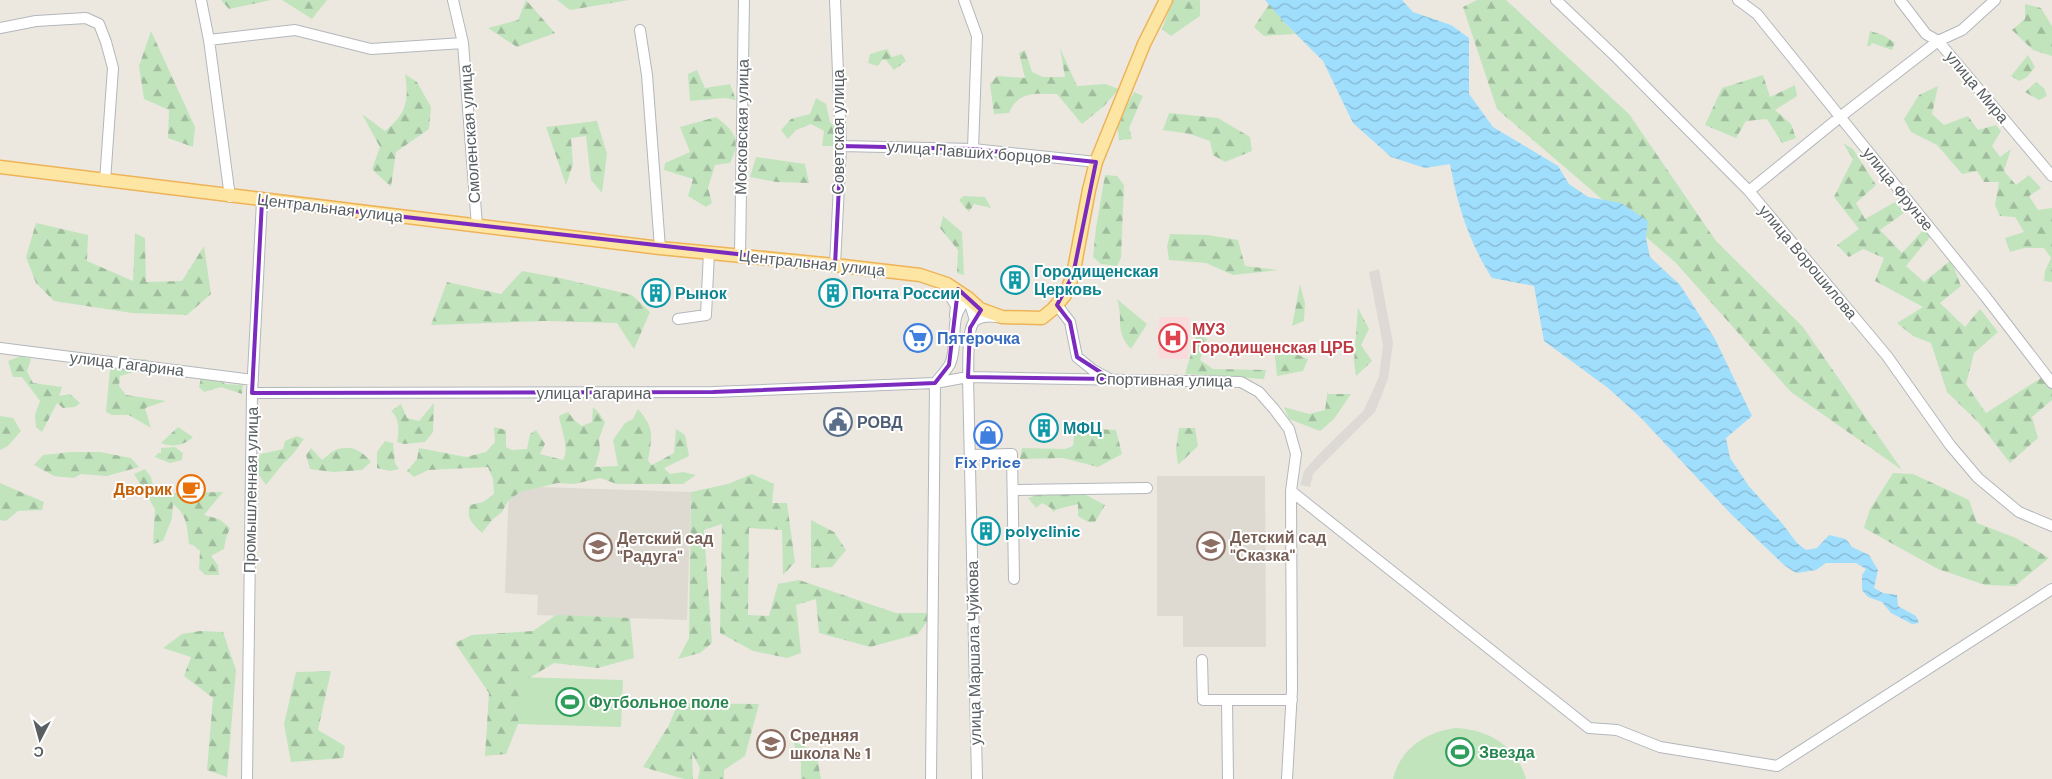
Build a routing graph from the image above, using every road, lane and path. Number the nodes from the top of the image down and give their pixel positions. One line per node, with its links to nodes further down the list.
1 (201, 0): 13 (street)
2 (453, 0): 15 (street, Смоленская улица)
3 (744, 0): 29 (street, Московская улица)
4 (836, 0): 17 (street, Советская улица)
5 (964, 0): 18 (street)
6 (1166, 0): 19 (main road)
7 (1556, 0): 23 (street, улица Ворошилова)
8 (1738, 0): 16 (street, улица Фрунзе)
9 (1900, 0): 14 (street, улица Мира)
10 (1995, 0): 14 (street)
11 (0, 28): 22 (street)
12 (640, 30): 27 (street)
13 (209, 40): 15 (street, Смоленская улица); 24 (street)
14 (1938, 41): 16 (street); 21 (street, улица Мира)
15 (463, 43): 26 (street, Смоленская улица)
16 (1840, 117): 23 (street); 43 (street, улица Фрунзе)
17 (841, 146): 18 (street, улица Павших борцов); 30 (street, Советская улица)
18 (973, 149): 19 (street, улица Павших борцов)
19 (1096, 162): 33 (main road)
20 (0, 167): 22 (main road, Центральная улица)
21 (2052, 176)
22 (105, 181): 24 (main road, Центральная улица)
23 (1749, 191): 49 (street, улица Ворошилова)
24 (230, 197): 25 (main road, Центральная улица)
25 (262, 201): 26 (main road, Центральная улица); 41 (street, Промышленная улица)
26 (477, 226): 27 (main road, Центральная улица)
27 (660, 248): 28 (main road, Центральная улица)
28 (710, 252): 29 (main road, Центральная улица); 36 (street)
29 (740, 255): 30 (main road, Центральная улица)
30 (835, 264): 31 (main road, Центральная улица)
31 (947, 284): 32 (main road, Центральная улица); 34 (street)
32 (968, 298): 34 (street); 35 (main road, Центральная улица); 37 (street)
33 (1056, 305): 35 (main road, Центральная улица); 40 (street)
34 (955, 316): 42 (street)
35 (1002, 317): 37 (street)
36 (678, 319)
37 (975, 320): 39 (street, улица Маршала Чуйкова)
38 (0, 348): 41 (street, улица Гагарина)
39 (968, 377): 40 (street, Спортивная улица); 42 (street, Спортивная улица); 45 (street, улица Маршала Чуйкова)
40 (1111, 379): 48 (street, Спортивная улица)
41 (253, 380): 44 (street, Промышленная улица)
42 (935, 383): 44 (street, улица Гагарина); 56 (street)
43 (2052, 383)
44 (252, 393): 55 (street, Промышленная улица)
45 (970, 455): 47 (street); 57 (street, улица Маршала Чуйкова)
46 (1146, 488): 47 (street)
47 (1013, 490): 50 (street)
48 (1292, 492): 51 (street); 54 (street, Спортивная улица)
49 (2052, 526)
50 (1014, 579)
51 (2052, 589)
52 (1202, 660): 53 (street)
53 (1227, 700): 54 (street); 58 (street)
54 (1292, 700): 59 (street, Спортивная улица)
55 (247, 779)
56 (931, 779)
57 (977, 779)
58 (1228, 779)
59 (1287, 779)

